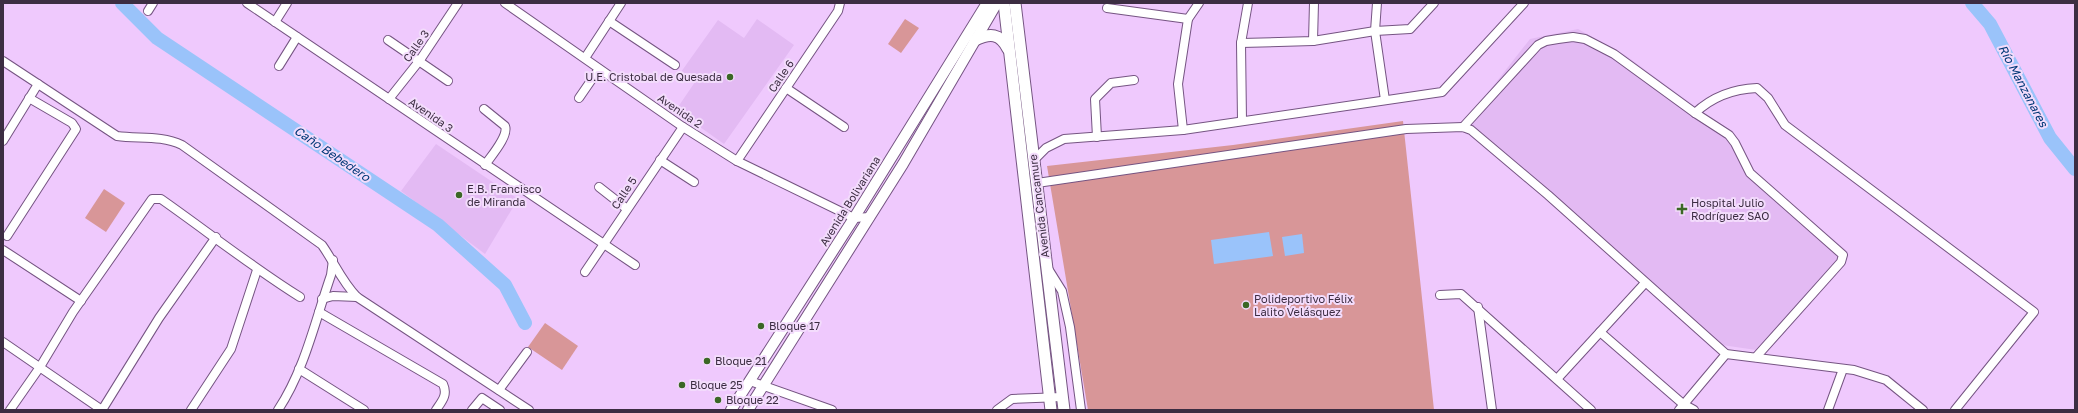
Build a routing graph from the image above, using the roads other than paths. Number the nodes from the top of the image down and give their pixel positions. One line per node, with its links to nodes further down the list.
1 (153, 3): 19 (street)
2 (247, 3): 22 (street, Avenida 3)
3 (287, 3): 22 (street)
4 (458, 3): 31 (street, Calle 3)
5 (505, 3): 30 (street, Avenida 2)
6 (620, 3): 21 (street)
7 (840, 3): 39 (street, Calle 6)
8 (987, 3): 62 (street, Avenida Bolivariana)
9 (996, 3): 26 (street)
10 (1004, 3): 29 (main road, Avenida Cancamure)
11 (1015, 3): 54 (main road, Avenida Cancamure)
12 (1199, 3): 20 (street)
13 (1248, 3): 28 (street)
14 (1314, 3): 27 (street)
15 (1378, 3): 23 (street)
16 (1434, 3): 23 (street)
17 (1524, 3): 43 (street)
18 (1107, 8): 20 (street)
19 (148, 12)
20 (1188, 19): 50 (street)
21 (609, 21): 30 (street); 33 (street)
22 (275, 22): 24 (street, Avenida 3)
23 (1375, 31): 27 (street); 43 (street)
24 (297, 37): 34 (street); 42 (street, Avenida 3)
25 (388, 40): 31 (street)
26 (975, 40): 29 (main road); 61 (street)
27 (1313, 40): 28 (street)
28 (1241, 43): 46 (street)
29 (1009, 49): 67 (main road, Avenida Cancamure)
30 (584, 58): 35 (street, Avenida 2)
31 (420, 60): 37 (street); 42 (street, Calle 3)
32 (3, 61): 38 (street)
33 (675, 65)
34 (279, 66)
35 (599, 69): 41 (street); 48 (street, Avenida 2)
36 (1134, 80): 51 (street)
37 (448, 81)
38 (38, 84): 40 (street); 70 (street)
39 (786, 88): 49 (street); 55 (street, Calle 6)
40 (29, 98): 52 (street); 64 (street)
41 (579, 98)
42 (389, 99): 56 (street, Avenida 3)
43 (1385, 100): 46 (street)
44 (484, 109): 56 (street)
45 (1695, 114): 47 (street); 87 (street); 119 (street)
46 (1242, 121): 50 (street)
47 (1463, 126): 58 (street); 75 (street)
48 (683, 127): 53 (street, Calle 5); 55 (street, Avenida 2)
49 (844, 127)
50 (1183, 130): 51 (street)
51 (1097, 137): 54 (street)
52 (3, 141)
53 (660, 160): 57 (street); 60 (street, Calle 5)
54 (1034, 160): 58 (main road, Avenida Cancamure)
55 (737, 161): 62 (street, Avenida 2)
56 (485, 165): 68 (street, Avenida 3)
57 (694, 182)
58 (1037, 183): 65 (main road, Avenida Cancamure)
59 (599, 187): 60 (street)
60 (627, 209): 68 (street, Calle 5)
61 (870, 217): 62 (street); 63 (street)
62 (854, 218): 63 (street); 92 (street, Avenida Bolivariana)
63 (860, 232): 93 (street)
64 (7, 236)
65 (1043, 237): 67 (street); 72 (main road, Avenida Cancamure)
66 (216, 238): 73 (street); 80 (street); 99 (street)
67 (1031, 238): 95 (main road, Avenida Cancamure)
68 (602, 244): 71 (street, Avenida 3); 74 (street, Calle 5)
69 (3, 250): 80 (street)
70 (333, 260): 78 (street); 79 (street)
71 (635, 265)
72 (1046, 266): 96 (main road, Avenida Cancamure); 113 (street)
73 (257, 270): 77 (street); 100 (street)
74 (585, 272)
75 (1645, 283): 83 (street); 86 (street)
76 (1440, 295): 81 (street)
77 (300, 297)
78 (357, 297): 79 (street); 94 (street)
79 (322, 299): 82 (street)
80 (81, 301): 88 (street)
81 (1478, 307): 91 (street); 114 (street)
82 (319, 312): 89 (street); 103 (street)
83 (1600, 332): 91 (street); 97 (street)
84 (3, 342): 88 (street)
85 (527, 352): 94 (street)
86 (1726, 354): 87 (street); 97 (street)
87 (1756, 357): 90 (street)
88 (40, 367): 98 (street); 99 (street)
89 (299, 368): 101 (street); 102 (street)
90 (1843, 369): 117 (street); 118 (street)
91 (1557, 379): 115 (street)
92 (750, 381): 93 (street); 107 (street, Avenida Bolivariana)
93 (764, 387): 108 (street); 109 (street)
94 (499, 390): 106 (street)
95 (1049, 397): 96 (street); 110 (street); 111 (main road, Avenida Cancamure)
96 (1062, 397): 112 (main road, Avenida Cancamure)
97 (1681, 407): 116 (street)
98 (10, 410)
99 (102, 410)
100 (190, 410)
101 (278, 410)
102 (364, 410)
103 (436, 410)
104 (472, 410): 105 (street)
105 (500, 410)
106 (529, 410)
107 (731, 410)
108 (748, 410)
109 (832, 410)
110 (997, 410)
111 (1051, 410)
112 (1064, 410)
113 (1081, 410)
114 (1492, 410)
115 (1591, 410)
116 (1694, 410)
117 (1828, 410)
118 (1923, 410)
119 (1955, 410)

